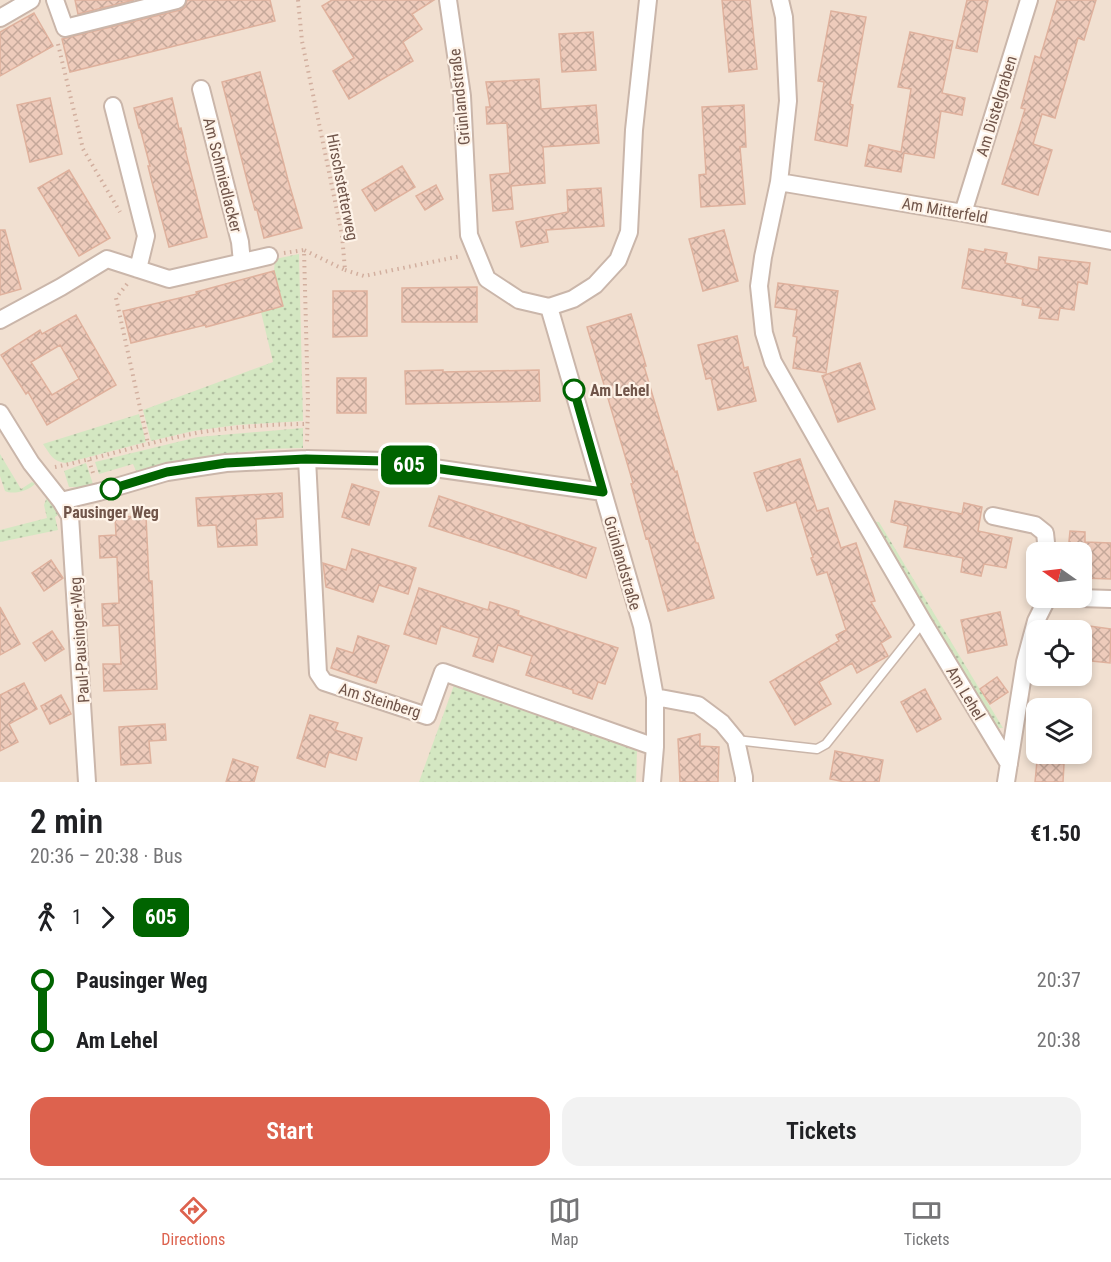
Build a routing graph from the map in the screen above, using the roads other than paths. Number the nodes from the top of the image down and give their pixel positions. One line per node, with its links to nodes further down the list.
1 (55, 0): 2 (street)
2 (177, 0)
3 (448, 0): 17 (street, Grünlandstraße)
4 (648, 0): 17 (street)
5 (780, 0): 11 (street, Am Lehel)
6 (1029, 0): 12 (street, Am Distelgraben)
7 (28, 1): 8 (street)
8 (0, 18)
9 (201, 89): 15 (street, Am Schmiedlacker)
10 (113, 106): 16 (street)
11 (779, 182): 12 (street, Am Mitterfeld); 28 (street, Am Lehel)
12 (963, 213): 13 (street, Am Mitterfeld)
13 (1111, 241)
14 (269, 256): 15 (street)
15 (242, 262): 16 (street)
16 (138, 269): 18 (street)
17 (549, 307): 21 (street, Grünlandstraße)
18 (0, 320)
19 (0, 413): 22 (street)
20 (306, 459): 21 (street); 22 (street); 31 (street, Am Steinberg)
21 (603, 492): 29 (street, Grünlandstraße)
22 (62, 501): 33 (street, Paul-Pausinger-Weg)
23 (993, 516): 24 (street)
24 (1046, 542)
25 (1092, 598): 26 (street)
26 (1111, 599)
27 (1042, 608): 32 (street)
28 (923, 622): 30 (lane); 32 (street, Am Lehel)
29 (655, 697): 30 (street); 31 (street, Grünlandstraße)
30 (736, 740): 35 (street)
31 (655, 747): 34 (street, Grünlandstraße)
32 (1009, 764): 36 (street)
33 (87, 782)
34 (651, 782)
35 (744, 782)
36 (1006, 782)

